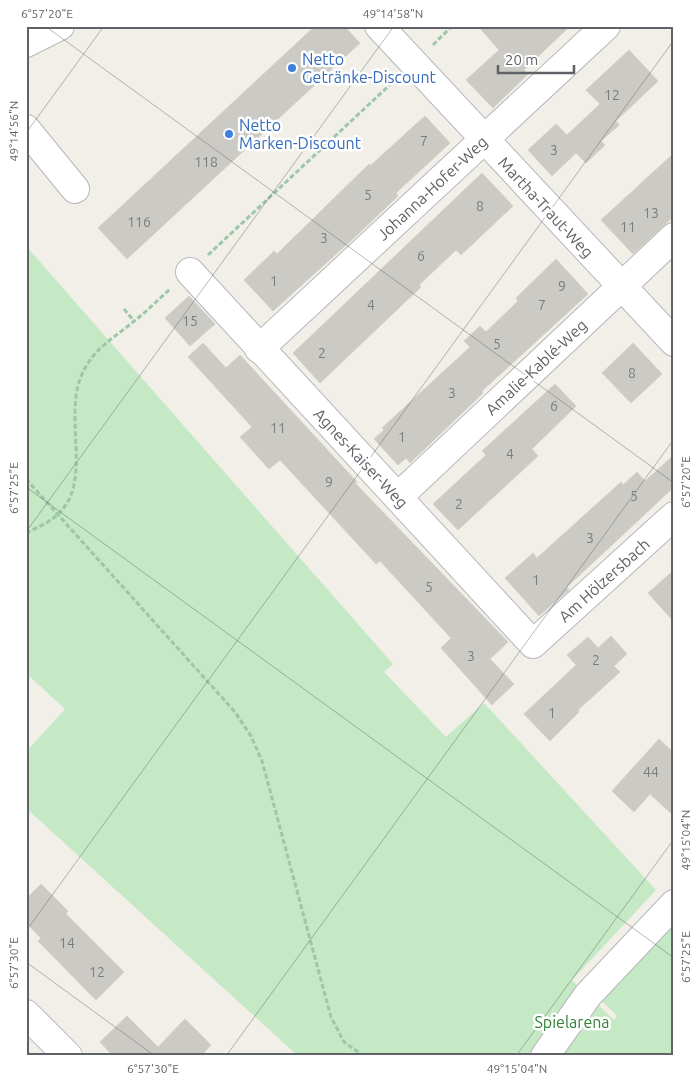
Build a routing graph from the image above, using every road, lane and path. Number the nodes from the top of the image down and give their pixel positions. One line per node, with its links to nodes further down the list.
1 (60, 26): 5 (street)
2 (379, 26): 6 (street, Martha-Traut-Weg)
3 (452, 26): 6 (path)
4 (606, 26): 8 (street, Johanna-Hofer-Weg)
5 (26, 43)
6 (413, 64): 8 (street, Martha-Traut-Weg); 11 (path)
7 (26, 129): 9 (street)
8 (483, 140): 12 (street, Martha-Traut-Weg); 16 (street, Johanna-Hofer-Weg)
9 (75, 189)
10 (674, 237): 12 (street, Amalie-Kablé-Weg)
11 (190, 272): 14 (path); 16 (street, Agnes-Kaiser-Weg)
12 (621, 287): 15 (street, Martha-Traut-Weg); 18 (street, Amalie-Kablé-Weg)
13 (124, 309): 14 (path)
14 (134, 322): 19 (path)
15 (674, 342)
16 (259, 349): 18 (street, Agnes-Kaiser-Weg)
17 (26, 479): 19 (path)
18 (398, 497): 22 (street, Agnes-Kaiser-Weg)
19 (57, 515): 21 (path); 26 (path)
20 (674, 516): 22 (street, Am Hölzersbach)
21 (26, 533)
22 (533, 644)
23 (674, 904): 27 (street)
24 (26, 1014): 25 (street)
25 (68, 1056)
26 (364, 1056)
27 (544, 1056)

